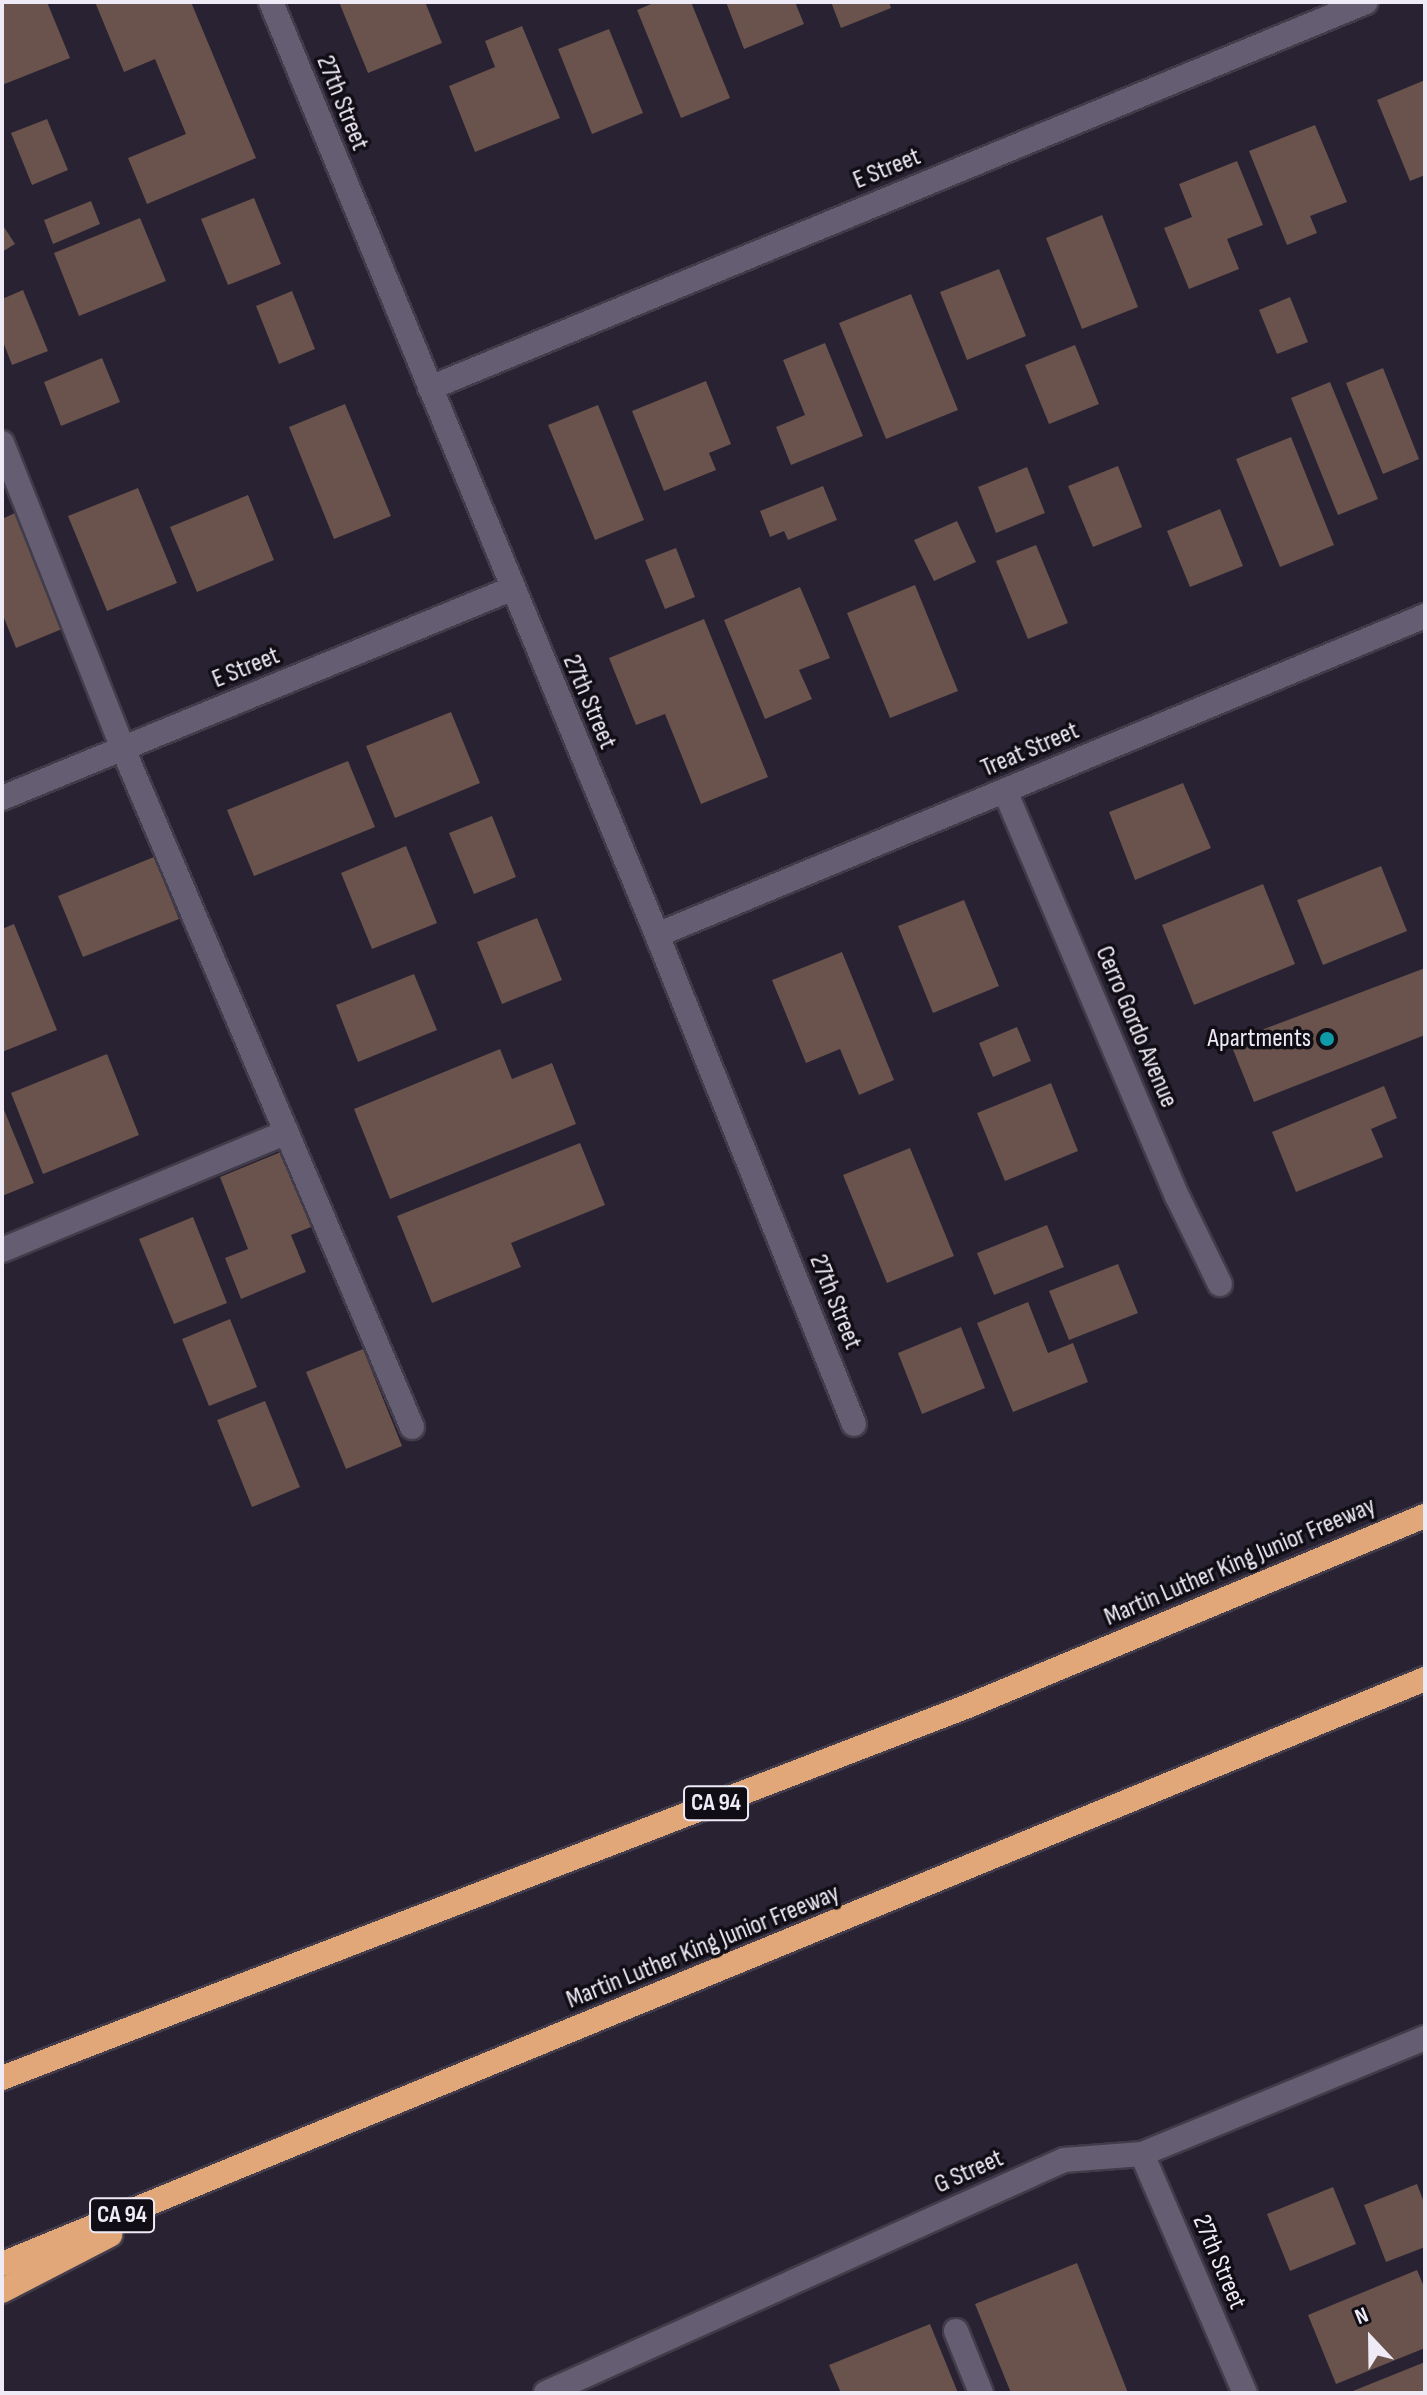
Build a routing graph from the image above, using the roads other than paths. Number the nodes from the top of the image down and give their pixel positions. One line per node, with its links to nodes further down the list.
1 (271, 2): 3 (street, 27th Street)
2 (1366, 2): 3 (street, E Street)
3 (430, 388): 5 (street, 27th Street)
4 (2, 443): 7 (street)
5 (511, 589): 7 (street, E Street); 10 (street, 27th Street)
6 (1425, 616): 8 (street, Treat Street)
7 (123, 749): 9 (street, E Street); 11 (street)
8 (1005, 791): 10 (street, Treat Street); 13 (street, Cerro Gordo Avenue)
9 (2, 798)
10 (657, 935): 14 (street, 27th Street)
11 (287, 1132): 12 (street); 15 (street)
12 (2, 1250)
13 (1220, 1284)
14 (854, 1424)
15 (412, 1427)
16 (1425, 1516): 19 (highway, Martin Luther King Junior Freeway / CA 94)
17 (1425, 1679): 21 (highway, Martin Luther King Junior Freeway / CA 94)
18 (1425, 2038): 20 (street, G Street)
19 (2, 2078)
20 (1142, 2154): 25 (street, G Street); 27 (street, 27th Street)
21 (242, 2166): 22 (highway, Martin Luther King Junior Freeway / CA 94); 23 (highway)
22 (2, 2264)
23 (2, 2291)
24 (956, 2331): 26 (street)
25 (546, 2393)
26 (981, 2393)
27 (1245, 2393)

